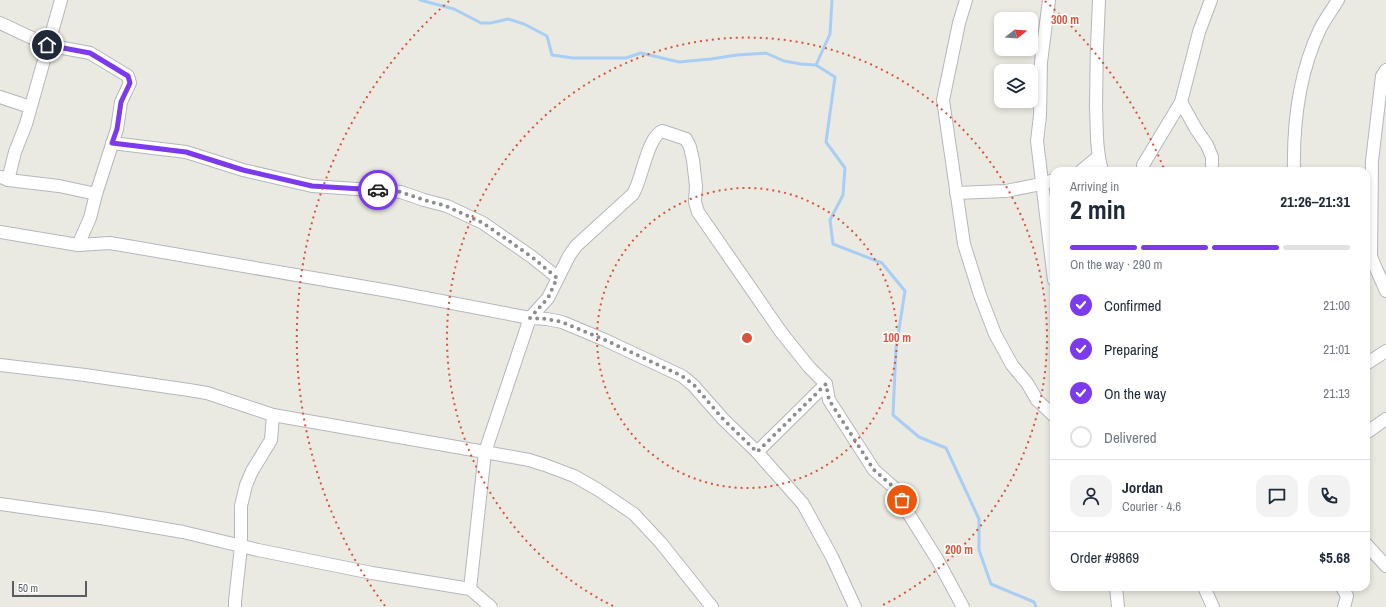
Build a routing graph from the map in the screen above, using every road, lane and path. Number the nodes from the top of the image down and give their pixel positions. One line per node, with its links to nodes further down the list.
1 (61, 0): 8 (street)
2 (966, 0): 23 (street)
3 (1049, 0): 22 (street)
4 (1098, 0): 14 (street)
5 (1211, 0): 11 (street)
6 (1338, 0): 19 (street)
7 (0, 23): 8 (street)
8 (47, 45): 12 (street); 13 (street)
9 (1386, 70): 29 (street)
10 (0, 97): 12 (street)
11 (1181, 102): 17 (street); 18 (street)
12 (30, 107): 20 (street)
13 (112, 143): 24 (street); 28 (street)
14 (1098, 157): 15 (street); 16 (street)
15 (1086, 167)
16 (1101, 167)
17 (1144, 167)
18 (1212, 167)
19 (1294, 167)
20 (4, 178): 24 (street)
21 (1050, 181): 22 (street)
22 (1041, 184): 23 (street); 27 (street)
23 (956, 193): 35 (street)
24 (96, 194): 26 (street)
25 (0, 232): 26 (street)
26 (78, 246): 30 (street)
27 (1050, 250)
28 (557, 278): 30 (street); 34 (street)
29 (1386, 290)
30 (530, 318): 39 (street); 40 (street)
31 (1386, 351): 32 (street)
32 (1370, 361)
33 (0, 365): 36 (street)
34 (826, 384): 40 (street); 53 (street)
35 (1050, 412)
36 (273, 415): 39 (street); 42 (street)
37 (1386, 420): 38 (street)
38 (1370, 430)
39 (485, 452): 45 (street); 51 (street)
40 (757, 452): 52 (street)
41 (0, 504): 42 (street)
42 (241, 546): 45 (street); 49 (street)
43 (1370, 548): 44 (street)
44 (1386, 566)
45 (470, 589): 50 (street)
46 (1116, 591): 54 (street)
47 (1206, 591): 55 (street)
48 (1344, 591): 56 (street)
49 (235, 607)
50 (491, 607)
51 (712, 607)
52 (855, 607)
53 (963, 607)
54 (1118, 607)
55 (1213, 607)
56 (1344, 607)

